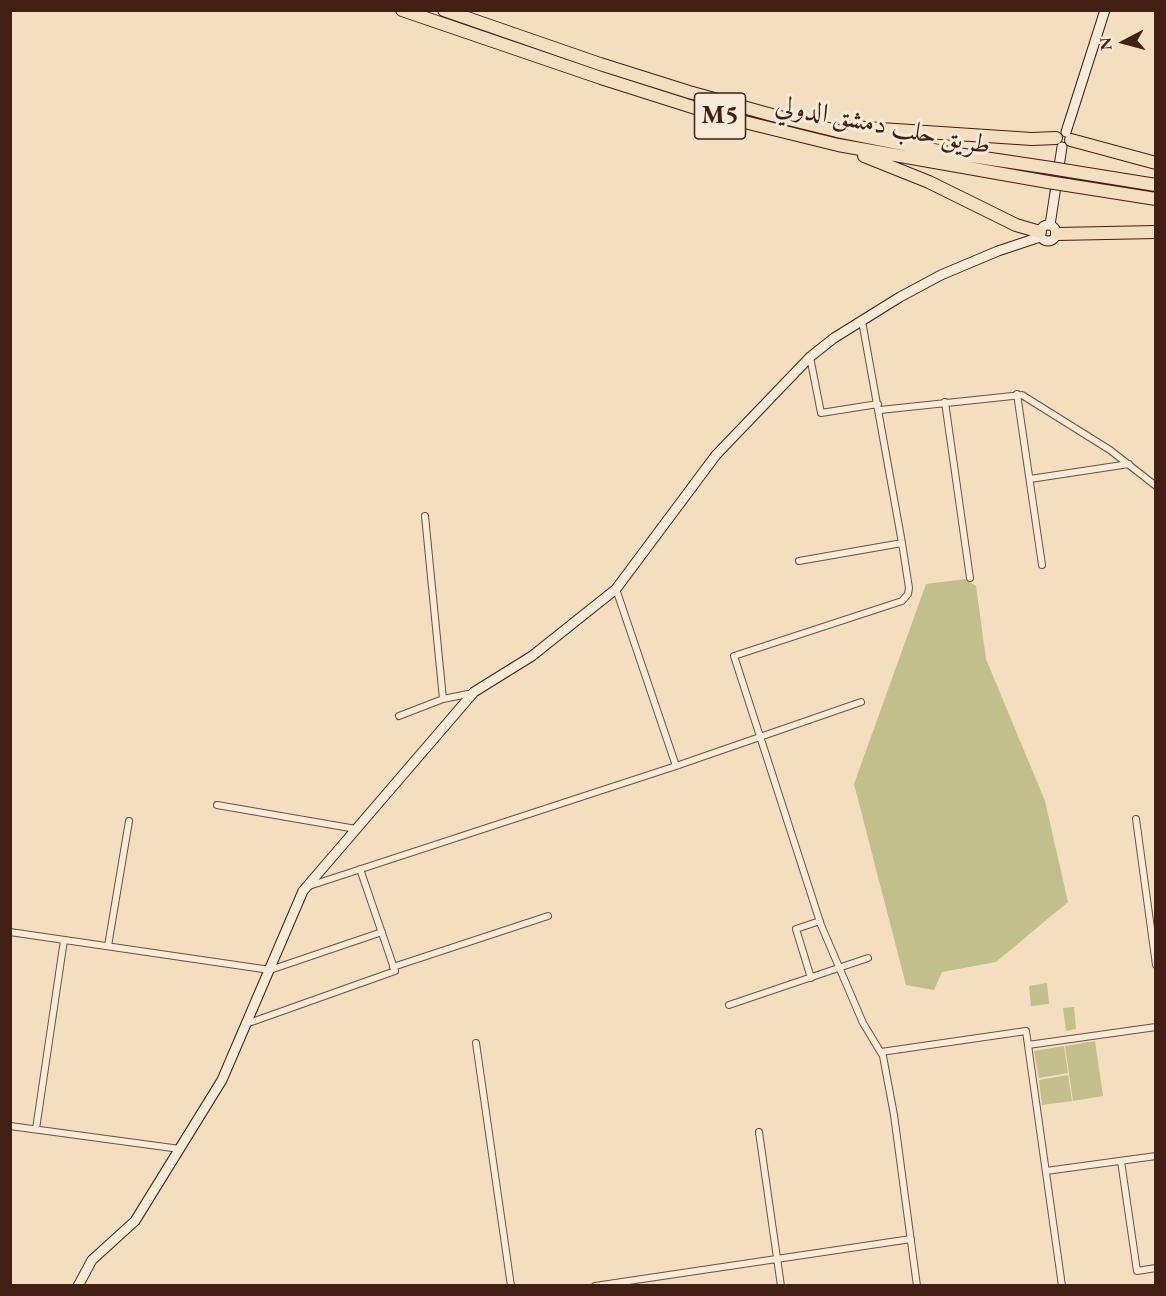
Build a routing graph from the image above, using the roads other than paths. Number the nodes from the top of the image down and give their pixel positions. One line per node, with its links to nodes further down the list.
1 (402, 10): 6 (highway, طريق حلب دمشق الدولي / M5)
2 (444, 10): 4 (highway, طريق حلب دمشق الدولي / M5)
3 (1105, 10): 5 (street)
4 (812, 125): 5 (highway); 8 (highway, طريق حلب دمشق الدولي / M5, bridge)
5 (1064, 139): 7 (highway); 10 (street)
6 (838, 145): 9 (highway, طريق حلب دمشق الدولي / M5, bridge); 10 (highway)
7 (1155, 163)
8 (1155, 185)
9 (1155, 200)
10 (1047, 232): 11 (highway); 12 (street)
11 (1155, 232)
12 (862, 321): 13 (street); 16 (street)
13 (810, 357): 16 (street); 25 (street)
14 (1017, 394): 15 (street); 17 (street); 18 (street)
15 (945, 402): 16 (street); 24 (street)
16 (879, 407): 21 (street)
17 (1129, 464): 18 (street); 19 (street)
18 (1030, 479): 23 (street)
19 (1155, 486)
20 (425, 516): 27 (street)
21 (902, 543): 22 (street); 30 (street)
22 (799, 561)
23 (1042, 565)
24 (970, 578)
25 (616, 589): 26 (street); 31 (street)
26 (474, 692): 27 (street); 35 (street)
27 (443, 699): 29 (street)
28 (861, 702): 30 (street)
29 (399, 716)
30 (759, 737): 31 (street); 39 (street)
31 (676, 766): 36 (street)
32 (217, 805): 35 (street)
33 (1136, 819): 45 (street)
34 (129, 821): 43 (street)
35 (356, 828): 37 (street)
36 (360, 869): 37 (street); 41 (street)
37 (307, 887): 48 (street)
38 (548, 916): 46 (street)
39 (820, 921): 47 (street); 49 (street)
40 (10, 932): 42 (street)
41 (382, 932): 46 (street); 48 (street)
42 (64, 940): 43 (street); 57 (street)
43 (108, 946): 48 (street)
44 (868, 958): 47 (street)
45 (1155, 964)
46 (393, 967): 51 (street)
47 (840, 968): 49 (street); 55 (street)
48 (270, 970): 51 (street)
49 (811, 978): 50 (street)
50 (729, 1005)
51 (246, 1024): 59 (street)
52 (1155, 1027): 54 (street)
53 (476, 1043): 68 (street)
54 (1028, 1045): 55 (street); 62 (street)
55 (881, 1052): 63 (street)
56 (10, 1126): 57 (street)
57 (36, 1130): 59 (street)
58 (759, 1132): 64 (street)
59 (180, 1149): 67 (street)
60 (1155, 1156): 61 (street)
61 (1121, 1161): 62 (street); 65 (street)
62 (1046, 1171): 72 (street)
63 (911, 1239): 64 (street); 71 (street)
64 (778, 1258): 66 (street); 70 (street)
65 (1155, 1268)
66 (645, 1282): 69 (street)
67 (78, 1286)
68 (511, 1286)
69 (595, 1286)
70 (781, 1286)
71 (917, 1286)
72 (1062, 1286)

